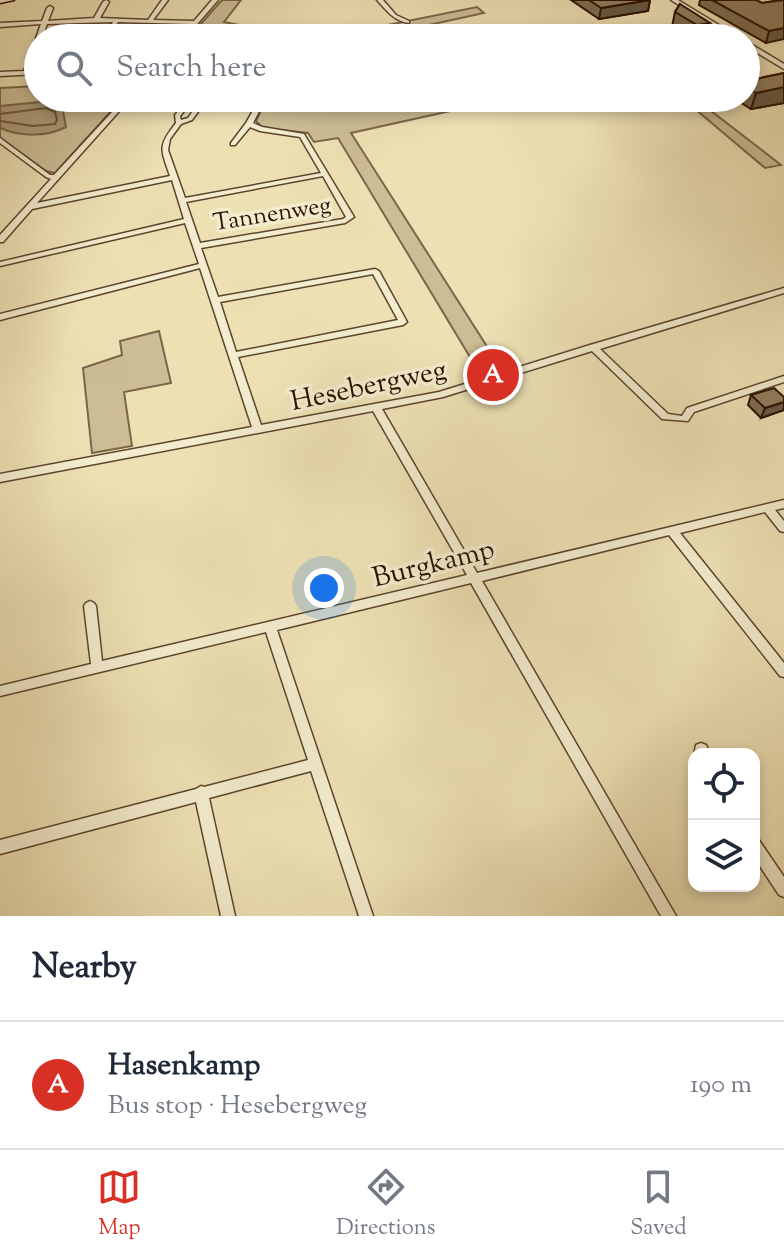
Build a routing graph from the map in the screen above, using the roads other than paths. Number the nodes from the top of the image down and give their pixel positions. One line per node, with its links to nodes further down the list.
1 (10, 0): 6 (main road)
2 (165, 0): 11 (street)
3 (215, 0): 14 (street)
4 (380, 0): 13 (street)
5 (674, 0): 16 (street)
6 (0, 1)
7 (106, 2): 9 (street)
8 (50, 8): 12 (street)
9 (96, 20): 10 (street); 12 (street)
10 (117, 20): 11 (street); 15 (street)
11 (150, 21): 14 (street)
12 (45, 22): 17 (street)
13 (407, 22)
14 (195, 23)
15 (115, 24)
16 (714, 24)
17 (0, 25)
18 (760, 52): 19 (street)
19 (784, 67)
20 (24, 72): 21 (street)
21 (0, 74)
22 (115, 112): 29 (street)
23 (180, 112): 30 (street)
24 (255, 112): 25 (street)
25 (249, 124): 27 (street); 28 (street)
26 (0, 140): 29 (street)
27 (233, 144)
28 (325, 174): 31 (street, Tannenweg); 35 (street, Tannenweg)
29 (56, 178): 32 (street)
30 (173, 178): 31 (street); 32 (street)
31 (182, 201): 33 (street)
32 (30, 207): 34 (street)
33 (188, 220): 35 (street); 36 (street)
34 (0, 240)
35 (197, 246): 37 (street)
36 (0, 264)
37 (203, 265): 39 (street); 40 (street)
38 (784, 290): 41 (street, Hesebergweg)
39 (215, 300): 42 (street); 42 (street)
40 (0, 317)
41 (593, 347): 43 (street); 44 (street, Hesebergweg)
42 (233, 355): 45 (street)
43 (782, 382)
44 (376, 407): 45 (street, Hesebergweg); 51 (street)
45 (258, 430): 46 (street, Hesebergweg)
46 (0, 478)
47 (784, 504): 48 (street, Burgkamp)
48 (767, 508): 49 (street); 50 (street, Burgkamp)
49 (784, 528)
50 (672, 531): 51 (street, Burgkamp); 55 (street)
51 (476, 576): 53 (street, Burgkamp); 64 (street)
52 (90, 606): 54 (street)
53 (270, 627): 54 (street, Burgkamp); 57 (street)
54 (97, 667): 56 (street, Burgkamp)
55 (784, 672)
56 (0, 691)
57 (315, 764): 58 (street); 63 (street)
58 (201, 792): 59 (street); 62 (street)
59 (0, 847)
60 (760, 854): 61 (street)
61 (784, 890)
62 (228, 916)
63 (366, 916)
64 (669, 916)

